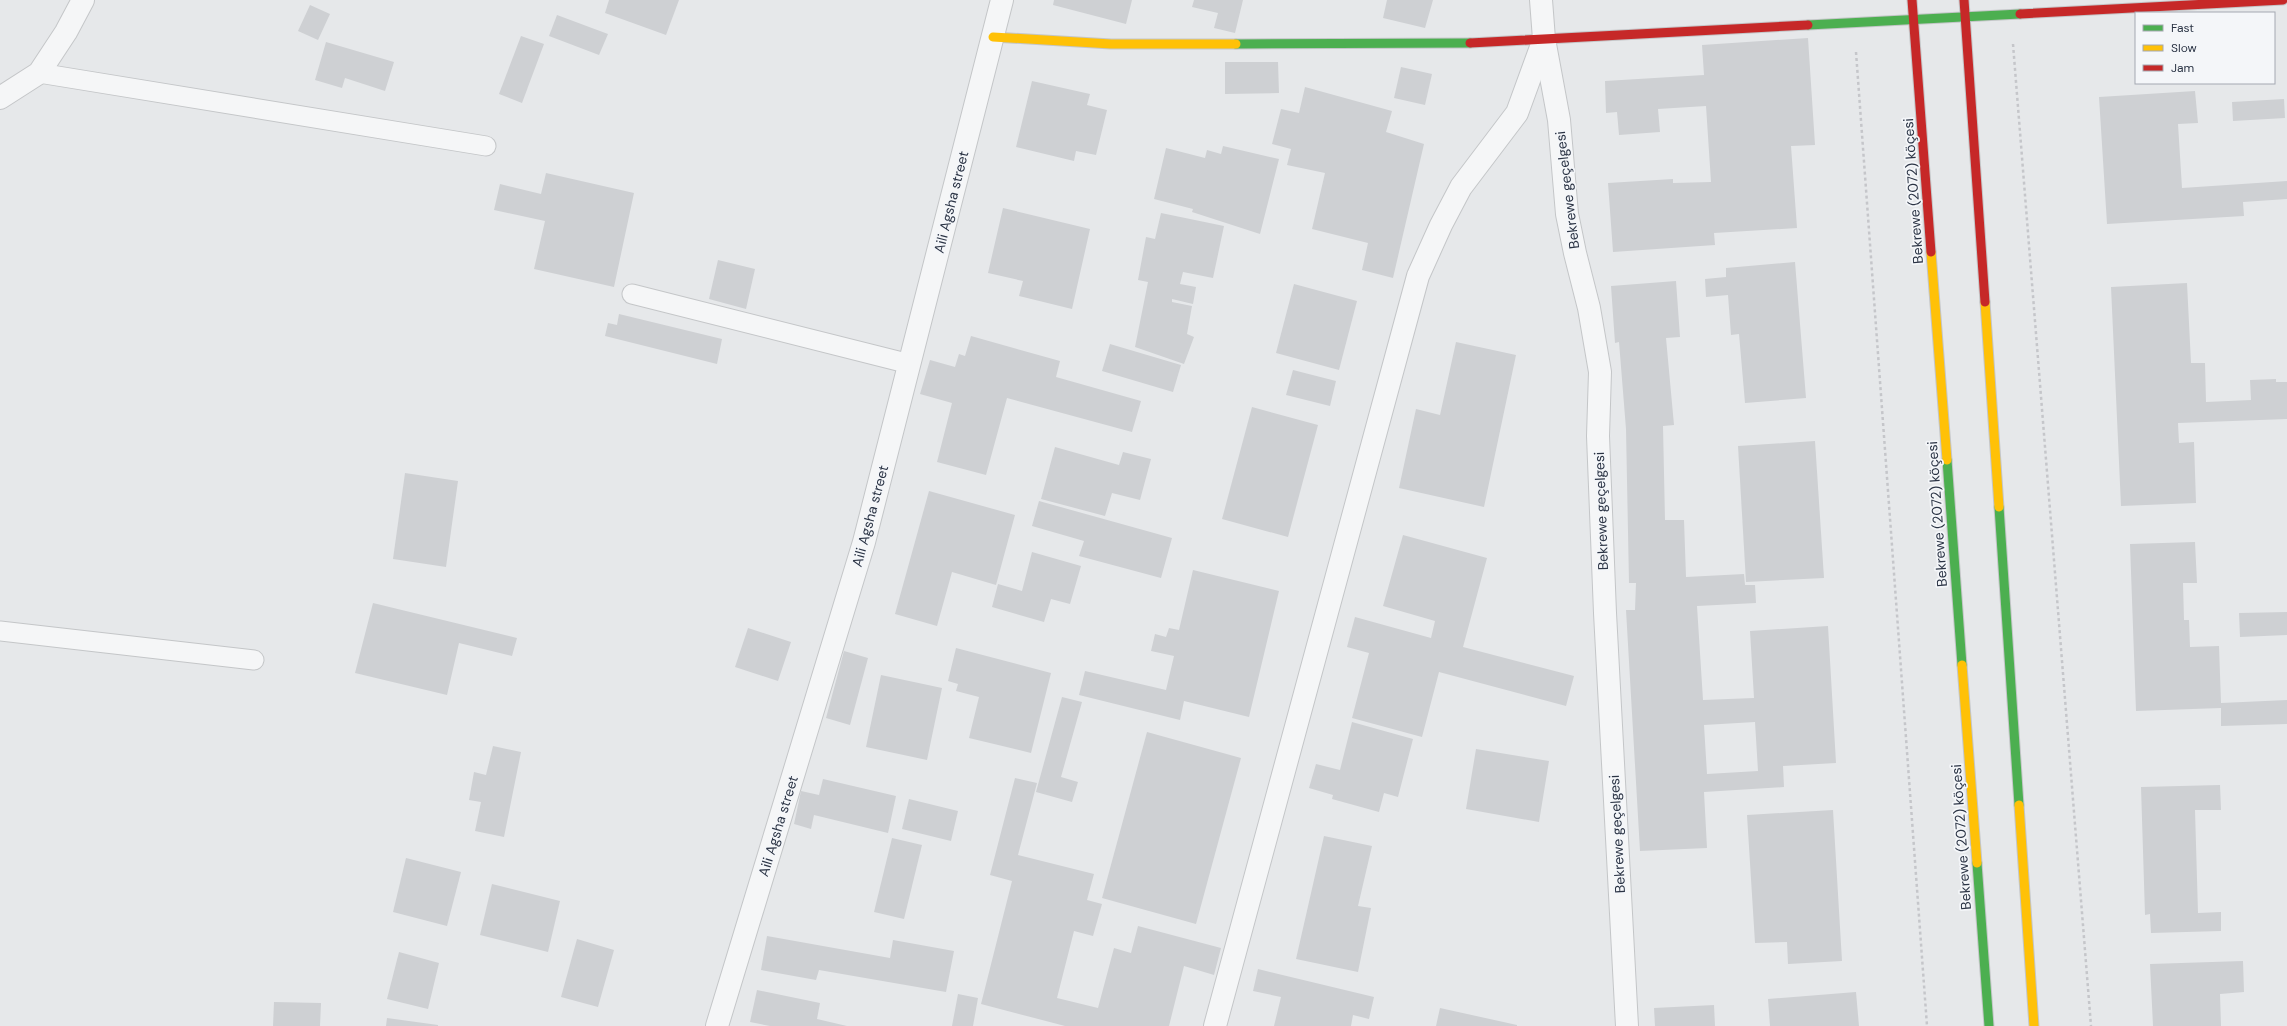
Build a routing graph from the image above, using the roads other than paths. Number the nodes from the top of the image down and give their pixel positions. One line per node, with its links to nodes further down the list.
1 (83, 0): 11 (street)
2 (1002, 0): 9 (street, Aili Agsha street)
3 (1540, 0): 10 (street, Bekrewe geçelgesi)
4 (1912, 0): 8 (main road, Bekrewe (2072) köçesi)
5 (1964, 0): 7 (main road)
6 (2284, 0): 7 (main road)
7 (1966, 16): 8 (main road); 22 (main road)
8 (1914, 18): 10 (main road); 21 (main road, Bekrewe (2072) köçesi)
9 (994, 37): 10 (main road); 15 (street, Aili Agsha street)
10 (1544, 39): 19 (street); 20 (street, Bekrewe geçelgesi)
11 (39, 72): 12 (street); 13 (lane)
12 (0, 98)
13 (486, 146)
14 (632, 294): 15 (lane)
15 (910, 364): 18 (street, Aili Agsha street)
16 (0, 631): 17 (lane)
17 (254, 660)
18 (717, 1026)
19 (1215, 1026)
20 (1627, 1026)
21 (1989, 1026)
22 (2034, 1026)

